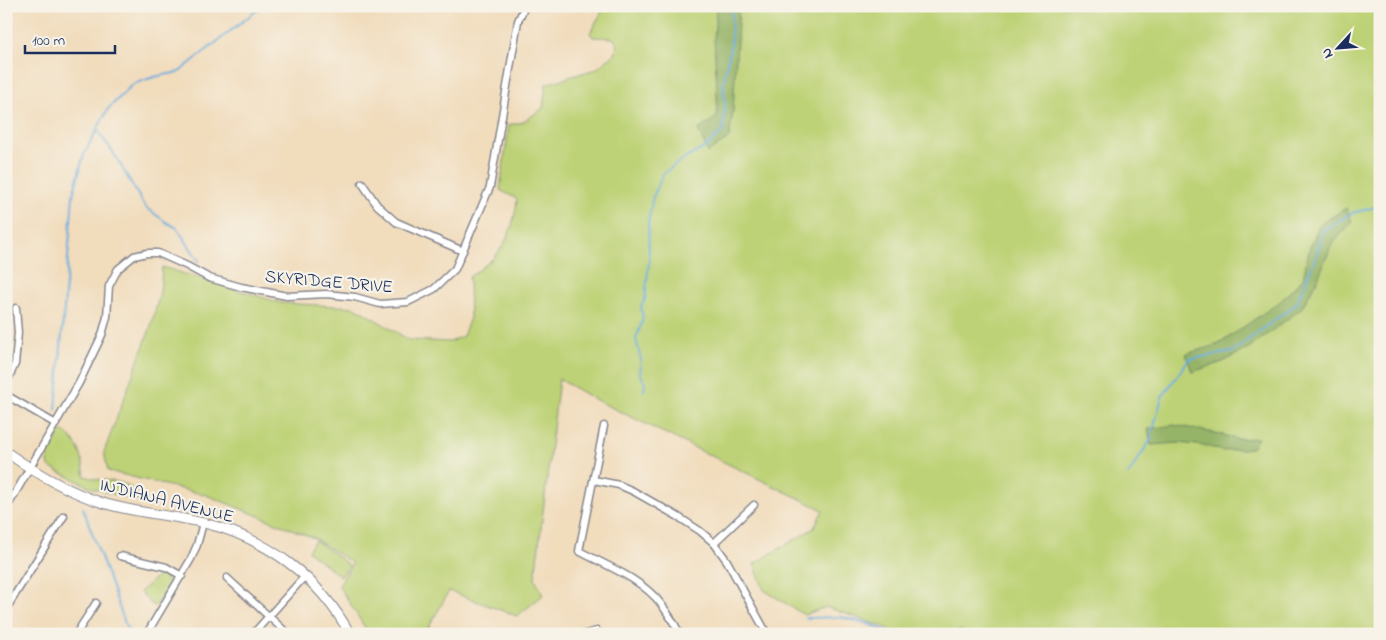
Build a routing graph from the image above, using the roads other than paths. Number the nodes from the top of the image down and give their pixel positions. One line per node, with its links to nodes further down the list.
1 (525, 6): 3 (street, SKYRIDGE DRIVE)
2 (362, 183): 3 (street)
3 (463, 251): 7 (street, SKYRIDGE DRIVE)
4 (16, 308): 5 (street)
5 (6, 384)
6 (6, 395): 7 (street)
7 (56, 424): 10 (street)
8 (604, 426): 11 (street)
9 (6, 452): 10 (street, INDIANA AVENUE)
10 (29, 468): 13 (street); 15 (street, INDIANA AVENUE)
11 (594, 480): 16 (street); 31 (street)
12 (754, 505): 16 (street)
13 (6, 510)
14 (64, 516): 22 (street)
15 (203, 523): 18 (street); 19 (street, INDIANA AVENUE)
16 (714, 544): 32 (street)
17 (120, 556): 18 (street)
18 (182, 576): 24 (street)
19 (305, 576): 23 (street); 29 (street, INDIANA AVENUE)
20 (227, 578): 23 (street)
21 (96, 603): 26 (street)
22 (6, 609)
23 (268, 616): 27 (street); 28 (street)
24 (149, 630)
25 (597, 631): 30 (street)
26 (76, 634)
27 (253, 634)
28 (288, 634)
29 (350, 634)
30 (585, 634)
31 (680, 634)
32 (767, 634)

